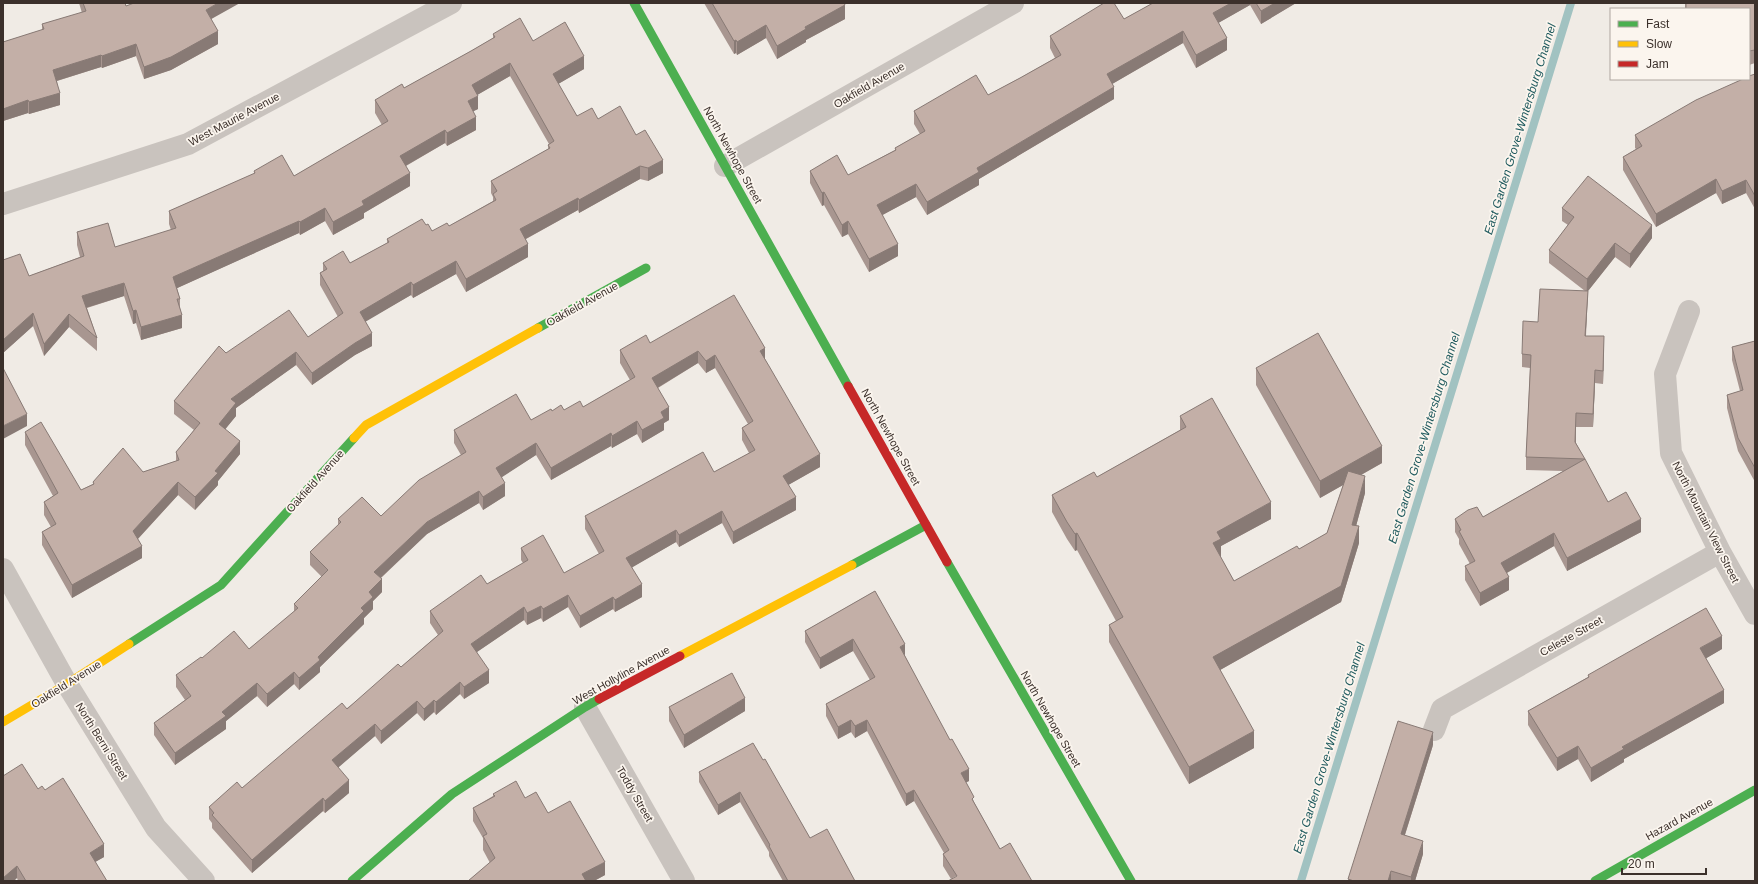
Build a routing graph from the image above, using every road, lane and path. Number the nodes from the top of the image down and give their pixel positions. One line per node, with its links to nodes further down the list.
1 (451, 3): 5 (street, West Maurie Avenue)
2 (634, 3): 4 (street, North Newhope Street)
3 (1012, 3): 4 (street, Oakfield Avenue)
4 (726, 166): 8 (street, North Newhope Street)
5 (3, 204)
6 (646, 268): 12 (street, Oakfield Avenue)
7 (1689, 311): 9 (street, North Mountain View Street)
8 (926, 525): 13 (street, West Hollyline Avenue); 20 (street, North Newhope Street)
9 (1720, 552): 11 (street, North Mountain View Street); 15 (street, Celeste Street)
10 (3, 569): 12 (street, North Berni Street)
11 (1755, 614)
12 (67, 684): 14 (street, Oakfield Avenue); 17 (street, North Berni Street)
13 (585, 707): 18 (street, West Hollyline Avenue); 19 (street, Toddy Street)
14 (3, 722)
15 (1434, 730)
16 (1755, 790): 21 (street, Hazard Avenue)
17 (204, 881)
18 (352, 881)
19 (684, 881)
20 (1131, 881)
21 (1595, 881)

